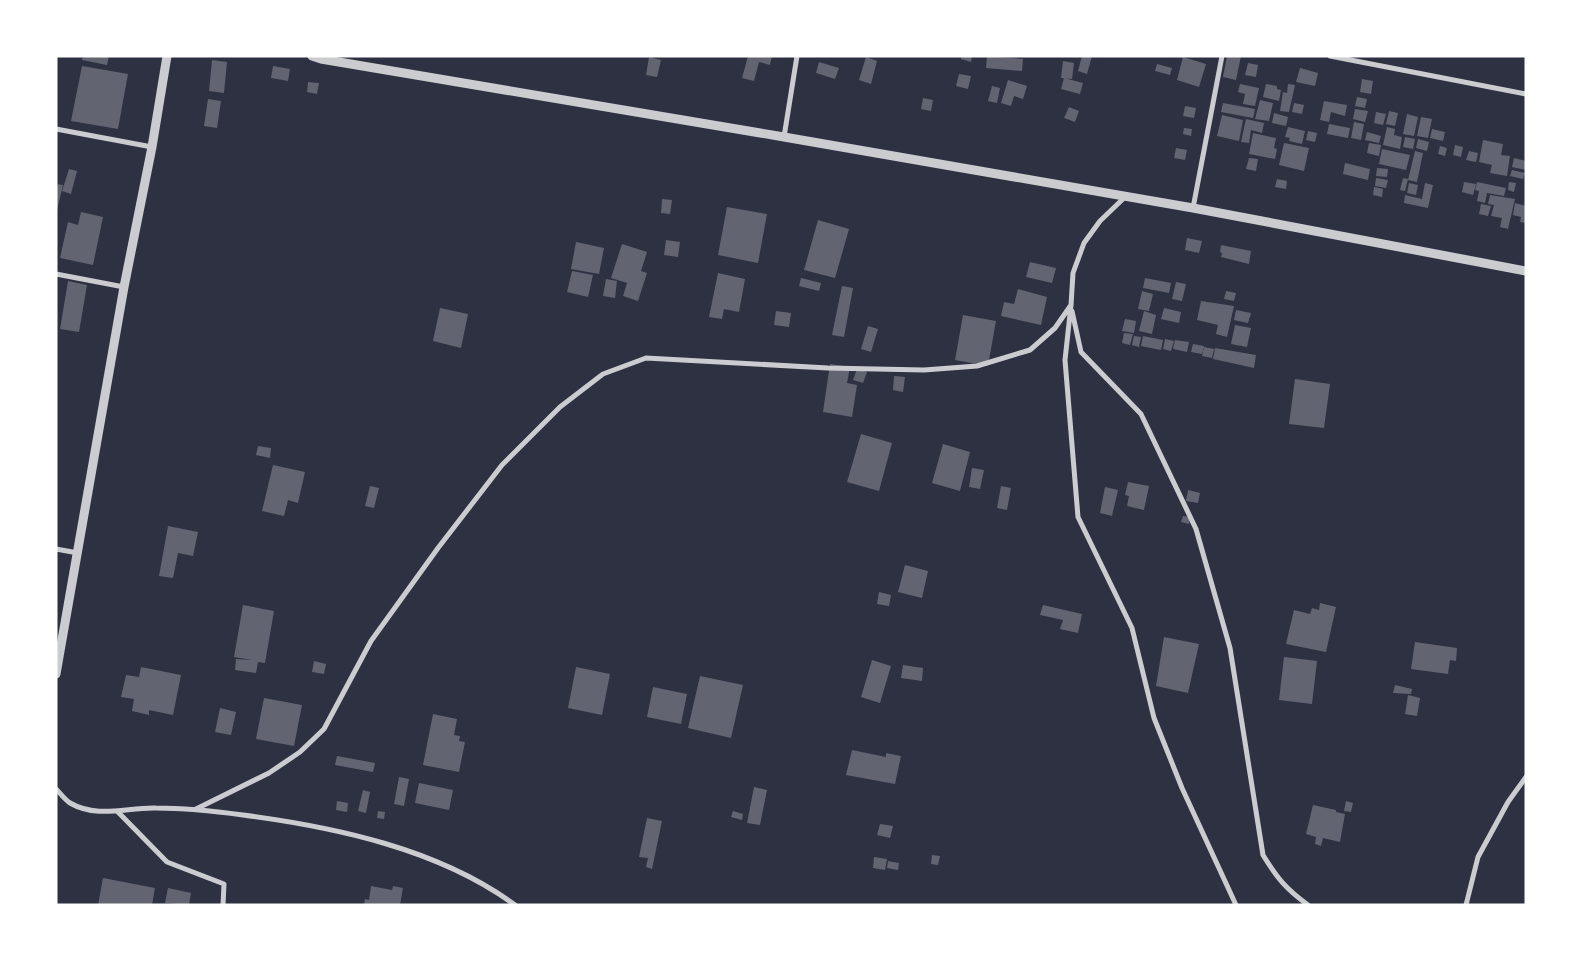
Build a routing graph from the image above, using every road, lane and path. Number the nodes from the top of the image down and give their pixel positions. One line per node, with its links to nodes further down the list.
1 (167, 56): 9 (street)
2 (797, 56): 8 (street)
3 (1222, 56): 11 (street)
4 (1330, 56): 6 (street)
5 (318, 57): 8 (street)
6 (1526, 94)
7 (56, 129): 9 (street)
8 (784, 137): 10 (street)
9 (152, 147): 14 (street)
10 (1125, 196): 11 (street); 15 (street)
11 (1193, 208): 12 (street)
12 (1526, 271)
13 (56, 274): 14 (street)
14 (124, 287): 17 (street)
15 (1071, 305): 21 (street); 25 (street); 26 (street)
16 (56, 549): 17 (street)
17 (79, 553): 18 (street)
18 (56, 674)
19 (1526, 777): 27 (street)
20 (56, 789): 22 (street)
21 (196, 809): 22 (street); 24 (street)
22 (118, 812): 23 (street)
23 (223, 905)
24 (515, 905)
25 (1236, 905)
26 (1308, 905)
27 (1466, 905)

